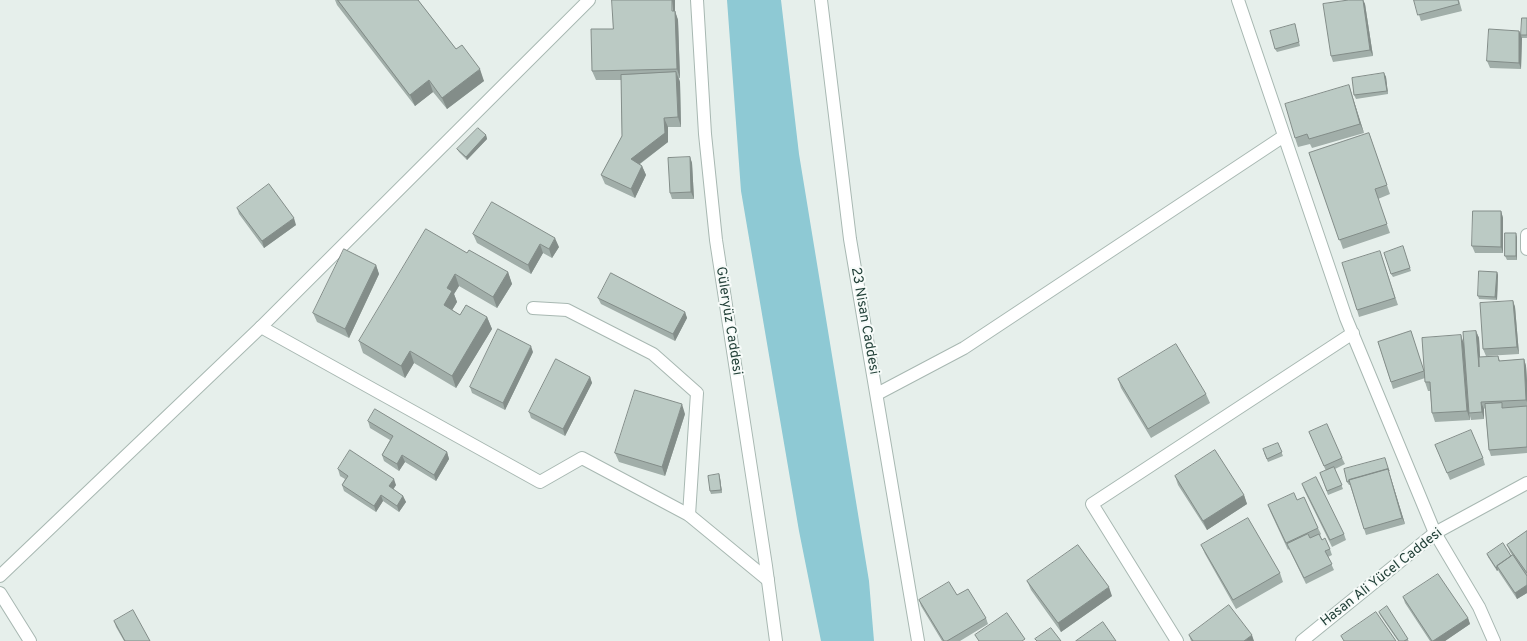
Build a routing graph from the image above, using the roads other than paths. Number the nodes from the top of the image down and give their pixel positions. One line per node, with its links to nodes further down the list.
1 (589, 0): 9 (street)
2 (697, 0): 16 (street, Güleryüz Caddesi)
3 (822, 0): 11 (street, 23 Nisan Caddesi)
4 (1238, 0): 5 (street)
5 (1284, 136): 10 (street); 11 (street)
6 (1527, 235): 7 (street)
7 (1527, 249)
8 (533, 308): 13 (street)
9 (261, 326): 13 (street); 15 (street)
10 (1353, 333): 14 (street); 21 (street)
11 (876, 394): 20 (street, 23 Nisan Caddesi)
12 (1527, 483): 14 (street, Hasan Ali Yücel Caddesi)
13 (690, 515): 16 (street)
14 (1435, 533): 22 (street, Hasan Ali Yücel Caddesi); 23 (street)
15 (0, 576)
16 (768, 580): 19 (street, Güleryüz Caddesi)
17 (0, 593): 18 (street)
18 (30, 641)
19 (776, 641)
20 (918, 641)
21 (1177, 641)
22 (1302, 641)
23 (1494, 641)

